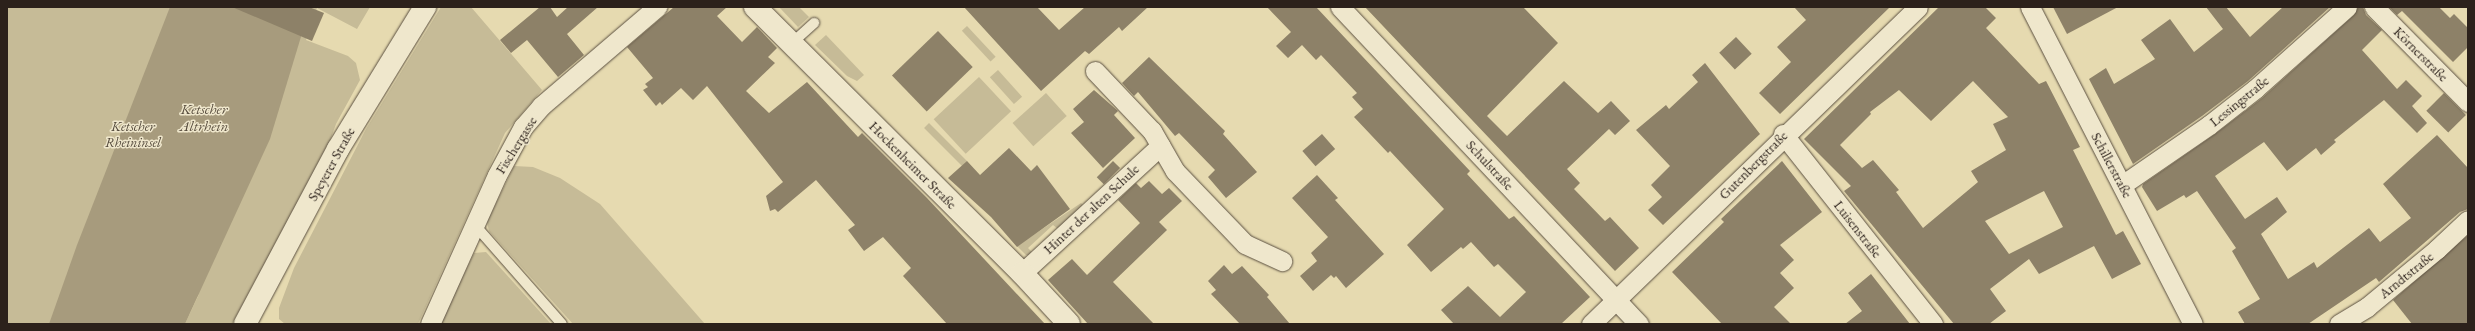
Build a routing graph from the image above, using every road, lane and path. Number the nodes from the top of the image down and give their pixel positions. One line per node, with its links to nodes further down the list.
1 (425, 7): 21 (street, Speyerer Straße)
2 (657, 7): 17 (street, Fischergasse)
3 (755, 7): 10 (street, Hockenheimer Straße)
4 (1340, 7): 20 (street, Schulstraße)
5 (1918, 7): 13 (street, Gutenbergstraße)
6 (2030, 7): 15 (street, Schillerstraße)
7 (2347, 7): 15 (street, Lessingstraße)
8 (2374, 7): 12 (street, Körnerstraße)
9 (814, 23): 10 (lane)
10 (792, 43): 19 (street, Hockenheimer Straße)
11 (1095, 71): 14 (street)
12 (2468, 102)
13 (1784, 134): 20 (street, Gutenbergstraße); 27 (street, Luisenstraße)
14 (1160, 146): 18 (street); 19 (street, Hinter der alten Schule)
15 (2122, 185): 28 (street, Schillerstraße)
16 (2468, 220): 29 (street, Arndtstraße)
17 (474, 224): 22 (street, Fischergasse); 23 (lane)
18 (1282, 261)
19 (1022, 273): 24 (street, Hockenheimer Straße)
20 (1616, 300): 25 (street, Gutenbergstraße); 26 (street, Schulstraße)
21 (251, 321)
22 (430, 324)
23 (562, 324)
24 (1069, 324)
25 (1591, 324)
26 (1639, 324)
27 (1933, 324)
28 (2193, 324)
29 (2338, 324)

